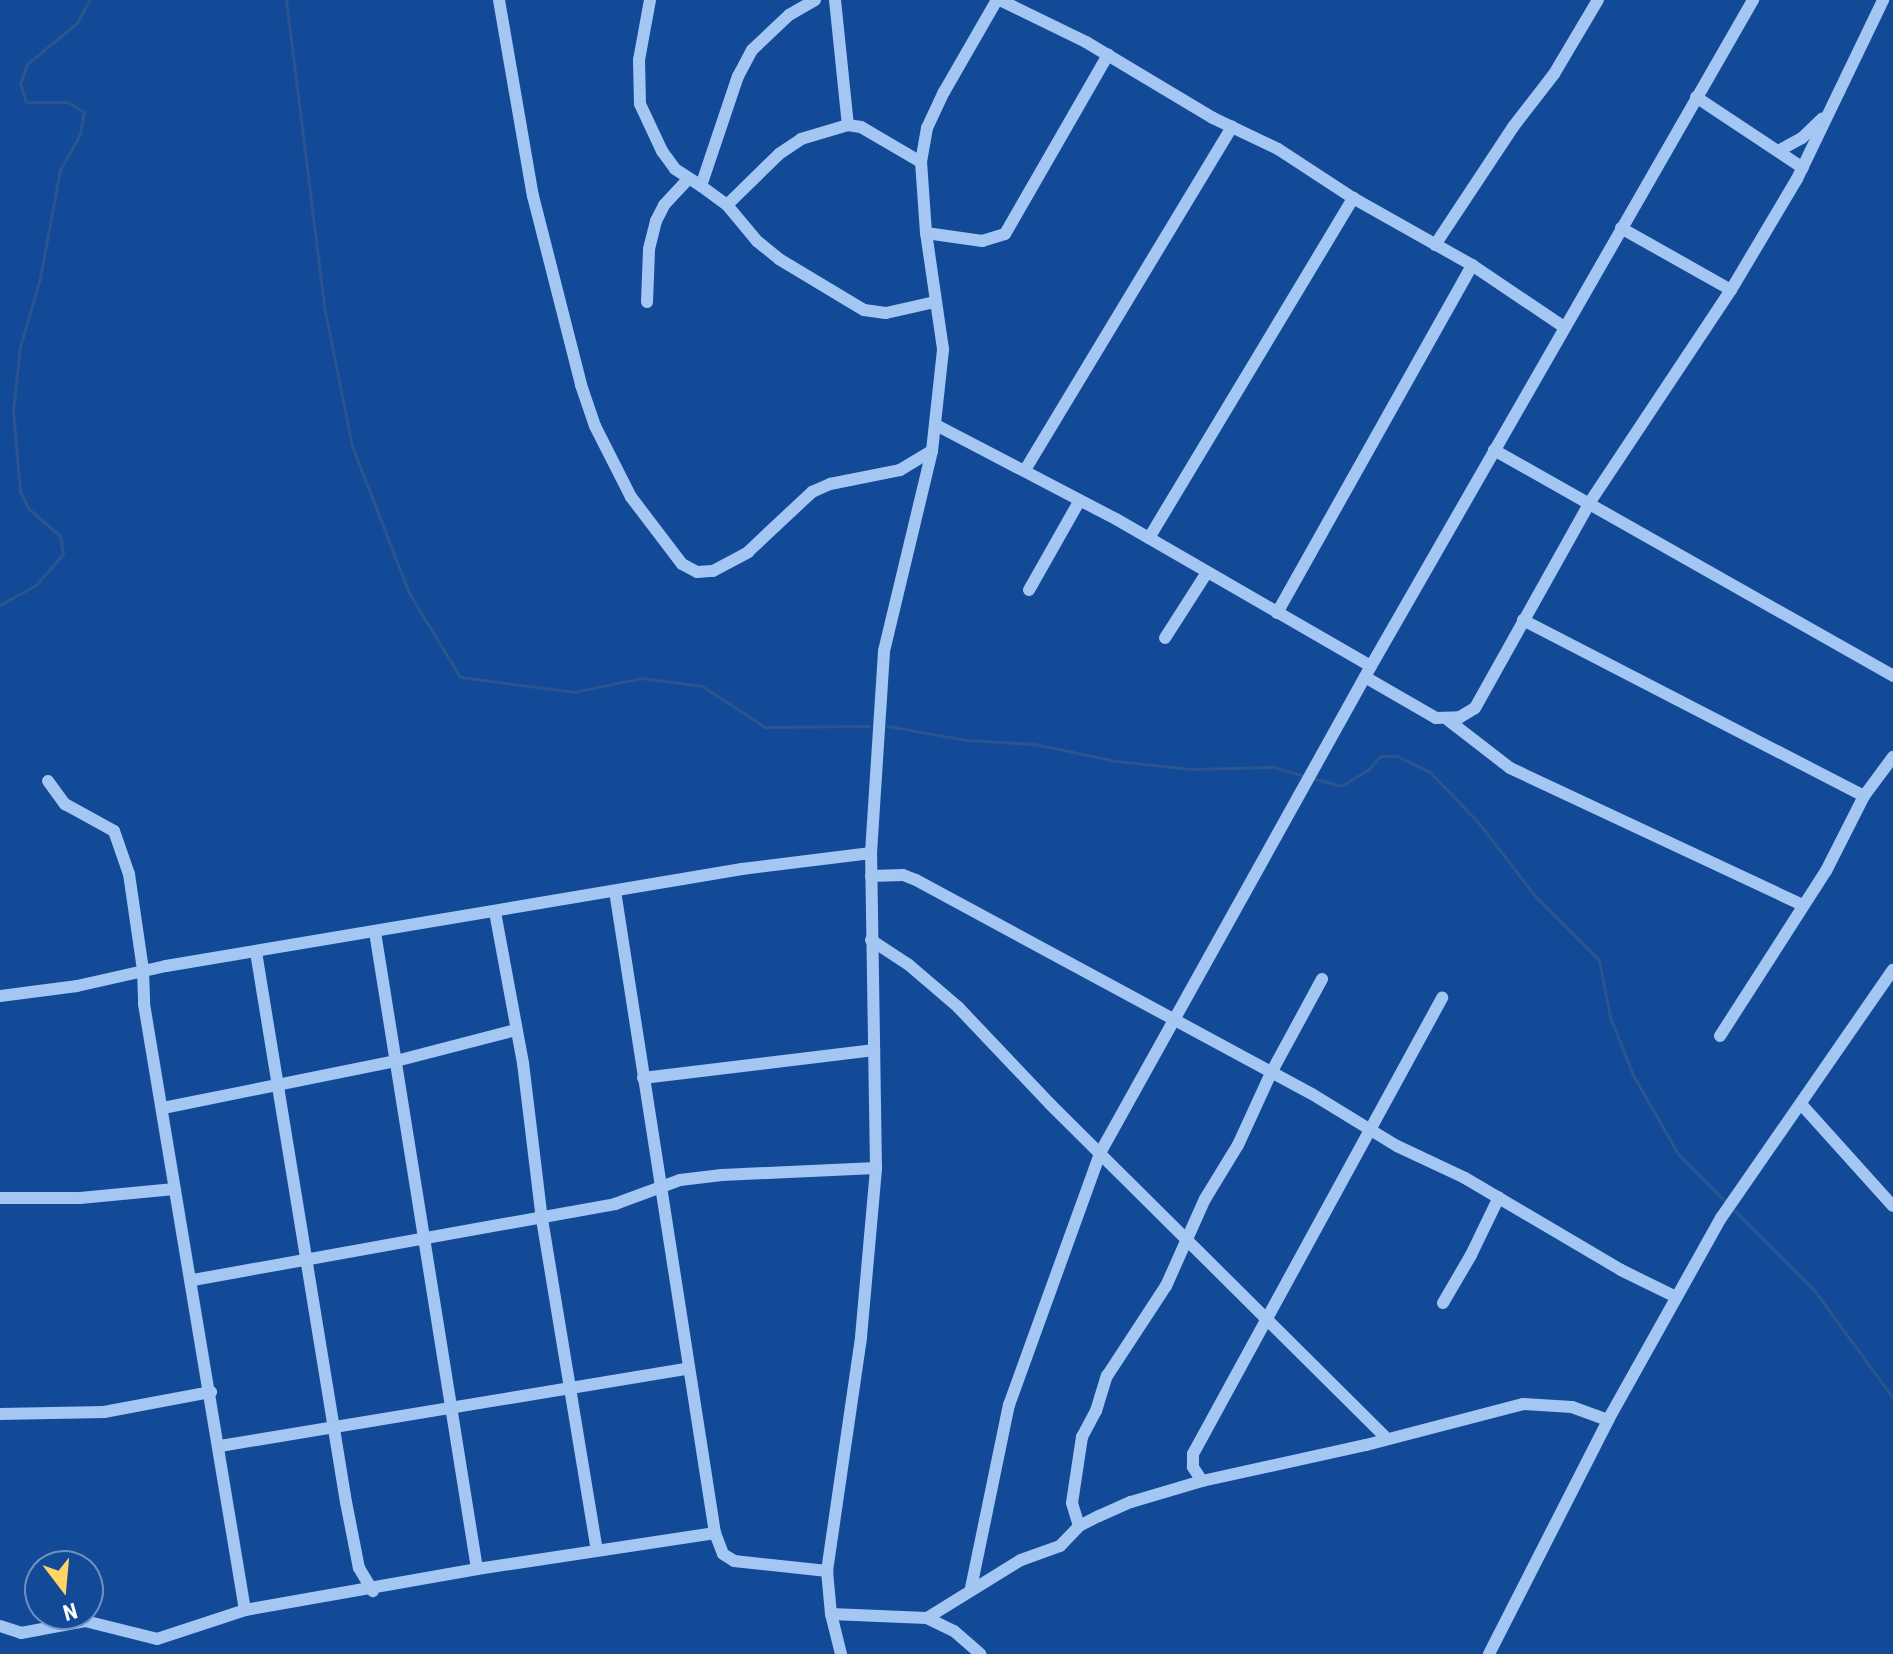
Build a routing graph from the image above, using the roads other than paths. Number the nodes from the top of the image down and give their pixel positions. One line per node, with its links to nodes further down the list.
1 (499, 0): 31 (street)
2 (650, 0): 17 (street)
3 (815, 0): 18 (street)
4 (835, 0): 12 (street)
5 (999, 0): 9 (street); 15 (street)
6 (1598, 0): 23 (street)
7 (1753, 0): 10 (street)
8 (1883, 0): 11 (street)
9 (1108, 55): 13 (street); 22 (street)
10 (1696, 97): 14 (street); 21 (street)
11 (1831, 108): 14 (street); 16 (street)
12 (848, 125): 15 (street); 20 (street)
13 (1232, 127): 19 (street); 32 (street)
14 (1780, 150): 16 (street)
15 (921, 162): 22 (street)
16 (1803, 168): 25 (street)
17 (688, 179): 18 (street); 26 (street)
18 (701, 186): 20 (street)
19 (1353, 198): 23 (street); 35 (street)
20 (727, 205): 27 (street)
21 (1621, 228): 25 (street); 28 (street)
22 (926, 233): 27 (street)
23 (1435, 245): 24 (street)
24 (1472, 265): 28 (street); 38 (street)
25 (1731, 290): 34 (street)
26 (647, 302)
27 (935, 302): 29 (street)
28 (1564, 327): 30 (street)
29 (936, 425): 31 (street); 32 (street)
30 (1494, 450): 34 (street); 41 (street)
31 (932, 451): 47 (street)
32 (1025, 470): 33 (street)
33 (1080, 500): 35 (street); 37 (street)
34 (1590, 502): 39 (street); 42 (street)
35 (1149, 538): 36 (street)
36 (1206, 574): 38 (street); 40 (street)
37 (1029, 590)
38 (1277, 613): 41 (street)
39 (1523, 620): 43 (street); 46 (street)
40 (1165, 638)
41 (1368, 672): 43 (street); 60 (street)
42 (1893, 676)
43 (1448, 720): 50 (street)
44 (1893, 757): 46 (street)
45 (48, 781): 55 (street)
46 (1864, 796): 50 (street)
47 (871, 853): 48 (street); 49 (street)
48 (871, 876): 53 (street); 60 (street)
49 (615, 891): 51 (street); 66 (street)
50 (1803, 905): 62 (street)
51 (495, 912): 52 (street); 61 (street)
52 (375, 932): 54 (street); 64 (street)
53 (871, 940): 63 (street); 71 (street)
54 (256, 952): 55 (street); 67 (street)
55 (143, 970): 58 (street); 69 (street)
56 (1893, 970): 68 (street)
57 (1322, 979): 65 (street)
58 (0, 996)
59 (1442, 998): 70 (street)
60 (1174, 1020): 65 (street); 71 (street)
61 (516, 1030): 64 (street); 78 (street)
62 (1720, 1036)
63 (874, 1050): 66 (street); 72 (street)
64 (396, 1061): 67 (street); 79 (street)
65 (1271, 1073): 70 (street); 80 (street)
66 (643, 1078): 74 (street)
67 (278, 1086): 69 (street); 81 (street)
68 (1801, 1104): 77 (street); 83 (street)
69 (163, 1108): 73 (street)
70 (1371, 1129): 75 (street); 85 (street)
71 (1100, 1153): 80 (street); 101 (street)
72 (876, 1168): 74 (street); 100 (street)
73 (175, 1189): 76 (street); 82 (street)
74 (660, 1189): 78 (street); 86 (street)
75 (1499, 1197): 83 (street); 84 (street)
76 (0, 1198)
77 (1893, 1206)
78 (542, 1219): 79 (street); 87 (street)
79 (425, 1238): 81 (street); 89 (street)
80 (1186, 1239): 85 (street); 96 (street)
81 (307, 1259): 82 (street); 92 (street)
82 (193, 1280): 88 (street)
83 (1676, 1297): 91 (street)
84 (1443, 1303)
85 (1267, 1319): 93 (street); 95 (street)
86 (687, 1369): 87 (street); 97 (street)
87 (568, 1386): 89 (street); 98 (street)
88 (211, 1392): 90 (street); 94 (street)
89 (449, 1406): 92 (street); 99 (street)
90 (0, 1414)
91 (1608, 1420): 93 (street); 109 (street)
92 (334, 1425): 94 (street); 102 (street)
93 (1387, 1439): 95 (street)
94 (220, 1446): 103 (street)
95 (1202, 1481): 96 (street)
96 (1079, 1526): 101 (street)
97 (715, 1533): 98 (street); 100 (street)
98 (597, 1550): 99 (street)
99 (477, 1569): 102 (street)
100 (827, 1571): 104 (street)
101 (971, 1588): 105 (street)
102 (373, 1591): 103 (street)
103 (245, 1610): 106 (street)
104 (831, 1614): 105 (street); 107 (street)
105 (927, 1618): 108 (street)
106 (0, 1626)
107 (841, 1654)
108 (980, 1654)
109 (1489, 1654)

